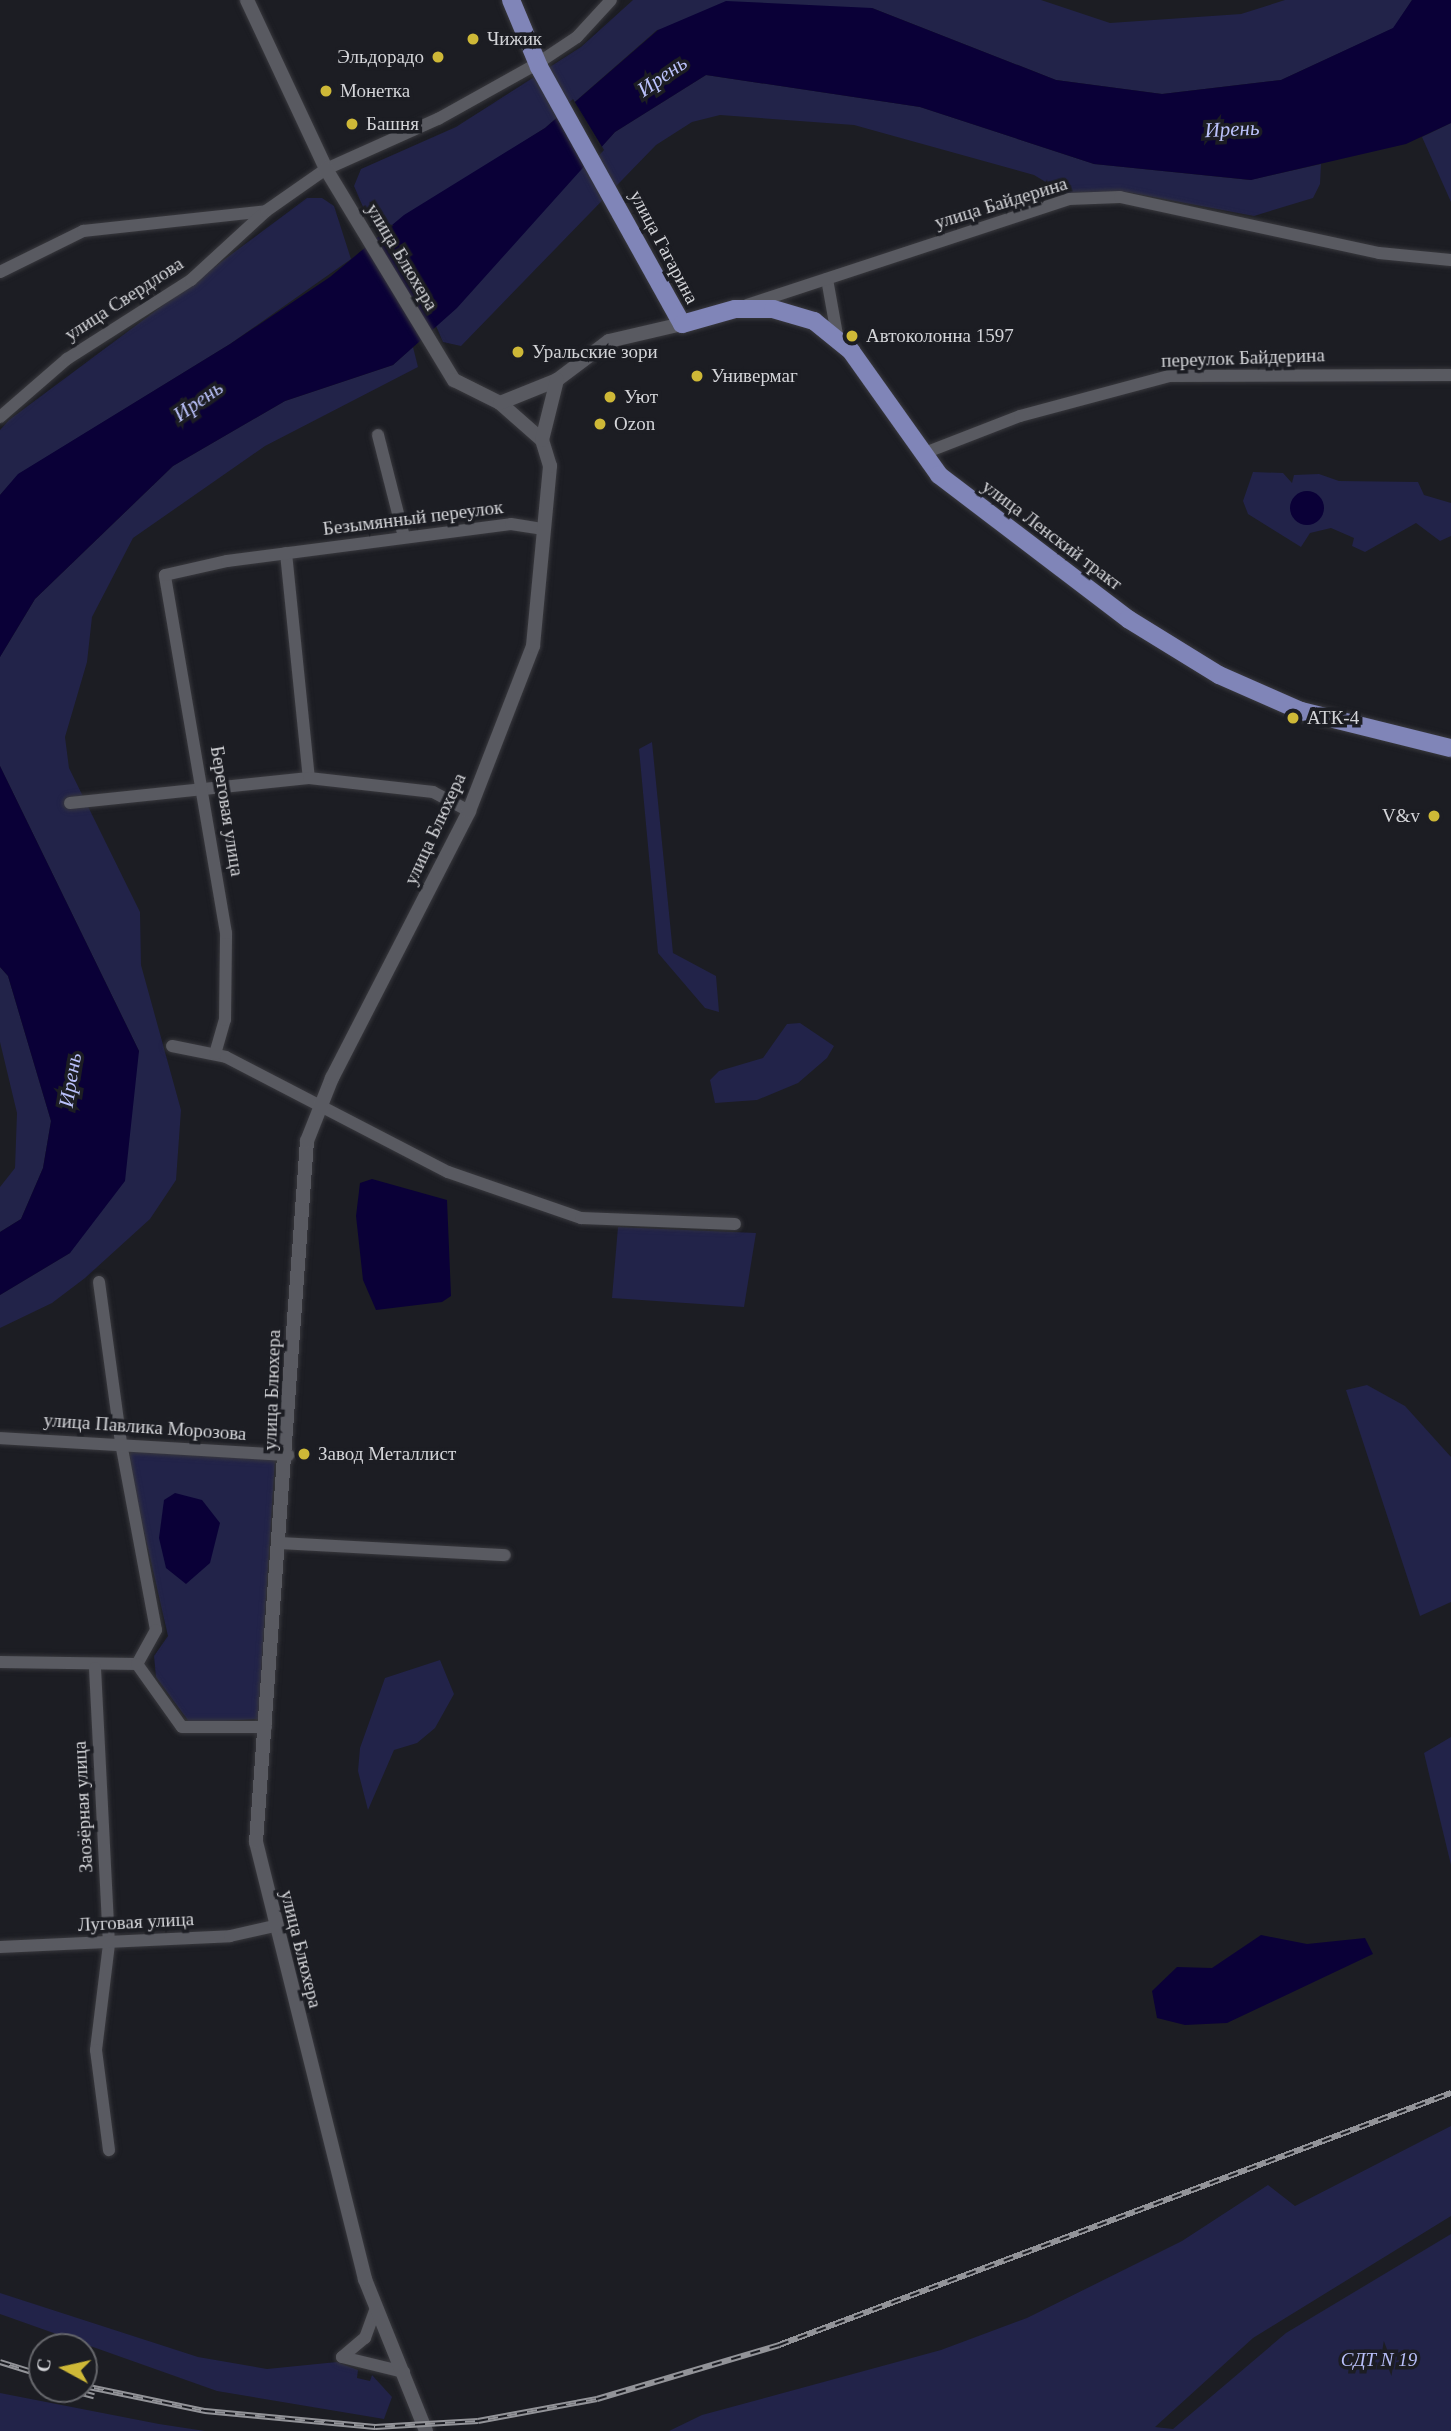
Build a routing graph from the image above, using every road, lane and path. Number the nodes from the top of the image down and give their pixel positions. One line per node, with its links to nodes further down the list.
1 (247, 0): 5 (street, улица Блюхера)
2 (511, 0): 4 (main road)
3 (611, 0): 4 (street, улица Свердлова)
4 (539, 65): 5 (street, улица Свердлова); 11 (main road, улица Гагарина)
5 (326, 169): 6 (street, улица Свердлова); 15 (street, улица Блюхера)
6 (266, 211): 8 (street, улица Свердлова); 16 (street, улица Свердлова)
7 (1451, 260): 9 (street, улица Байдерина)
8 (0, 272)
9 (827, 279): 10 (street, улица Байдерина); 12 (street)
10 (735, 309): 11 (main road, улица Ленский тракт); 12 (main road, улица Ленский тракт)
11 (682, 324): 14 (street)
12 (838, 340): 19 (main road, улица Ленский тракт)
13 (1451, 375): 19 (street, переулок Байдерина)
14 (557, 380): 15 (street); 18 (street, улица Блюхера)
15 (500, 403): 18 (street, улица Блюхера)
16 (0, 416)
17 (378, 435): 21 (street)
18 (542, 440): 20 (street, улица Блюхера)
19 (922, 454): 24 (main road, улица Ленский тракт)
20 (544, 529): 21 (street, Безымянный переулок); 28 (street, улица Блюхера)
21 (404, 537): 22 (street, Безымянный переулок)
22 (286, 553): 23 (street, Безымянный переулок); 25 (street)
23 (165, 575): 26 (street, Береговая улица)
24 (1451, 748)
25 (309, 778): 26 (street); 28 (street)
26 (205, 789): 27 (street); 30 (street, Береговая улица)
27 (70, 803)
28 (469, 811): 31 (street, улица Блюхера)
29 (172, 1046): 30 (street)
30 (215, 1054): 31 (street)
31 (323, 1102): 32 (street); 36 (street, улица Блюхера)
32 (735, 1224)
33 (99, 1282): 35 (street)
34 (0, 1438): 35 (street, улица Павлика Морозова)
35 (121, 1443): 36 (street, улица Павлика Морозова); 40 (street)
36 (289, 1455): 37 (street, улица Блюхера)
37 (281, 1543): 38 (street); 42 (street, улица Блюхера)
38 (505, 1555)
39 (0, 1662): 41 (street)
40 (136, 1664): 41 (street); 42 (street)
41 (95, 1668): 44 (street, Заозёрная улица)
42 (266, 1727): 43 (street, улица Блюхера)
43 (274, 1926): 44 (street, Луговая улица); 47 (street, улица Блюхера)
44 (109, 1944): 45 (street, Луговая улица); 46 (street, Заозёрная улица)
45 (0, 1947)
46 (109, 2150)
47 (375, 2310): 48 (street, улица Блюхера); 48 (street)
48 (404, 2372): 49 (street, улица Блюхера)
49 (426, 2431)

